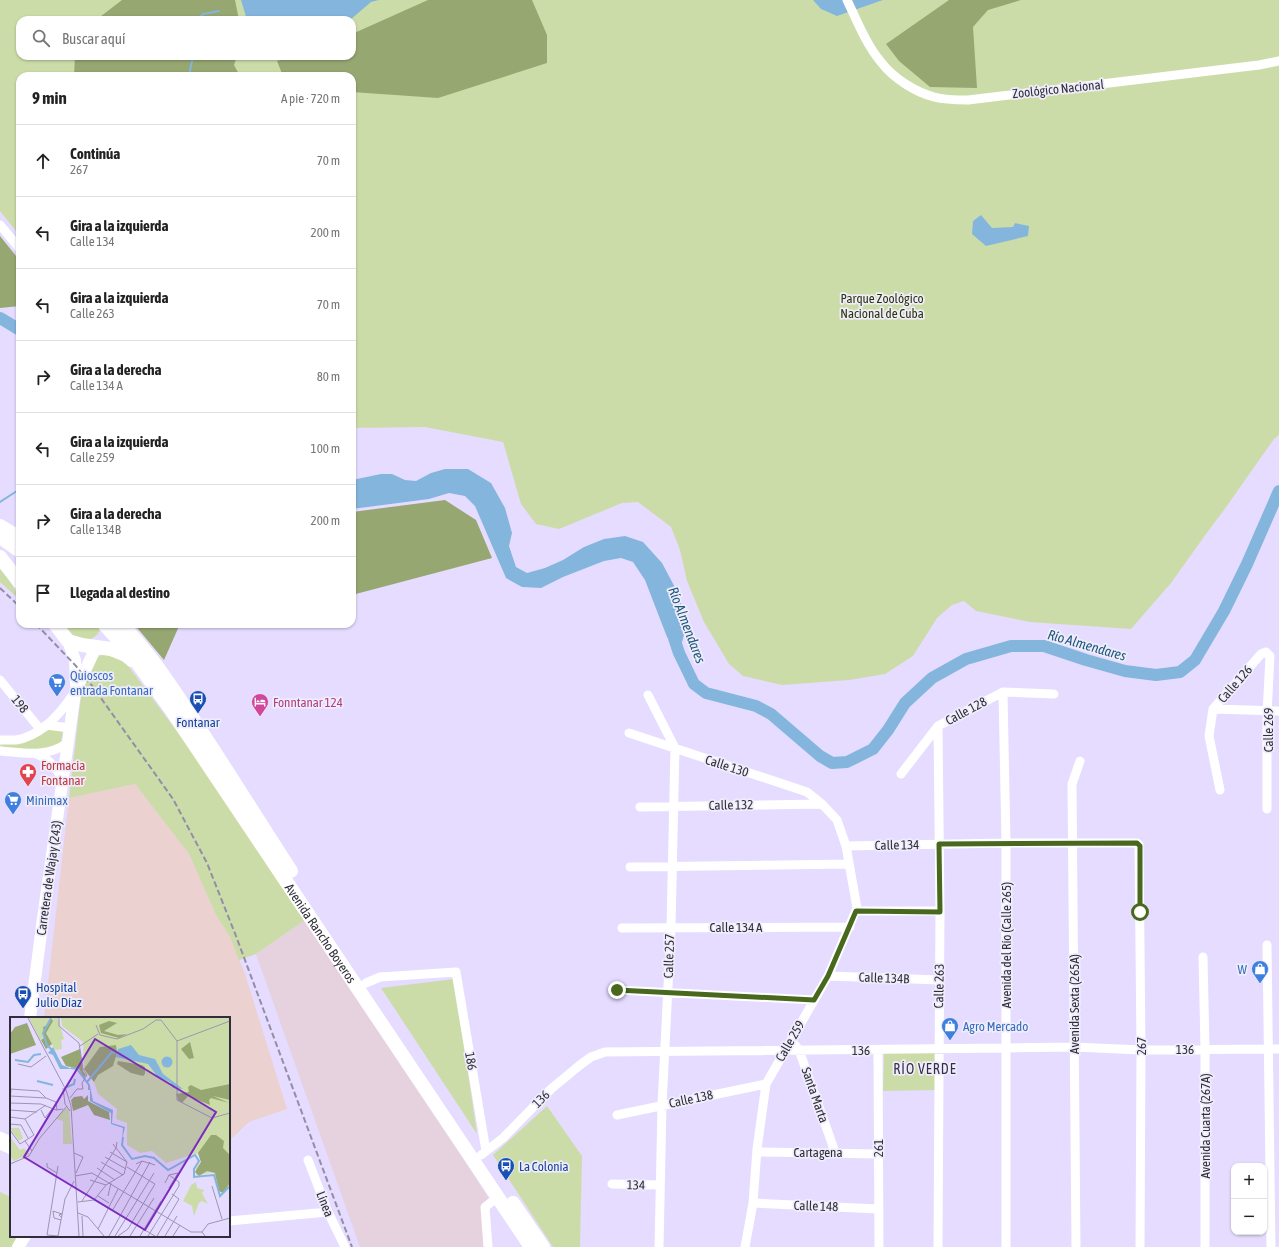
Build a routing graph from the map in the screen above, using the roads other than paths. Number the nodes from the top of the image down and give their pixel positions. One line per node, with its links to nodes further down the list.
1 (847, 0): 2 (street, Zoológico Nacional)
2 (1279, 61)
3 (0, 225): 4 (street)
4 (16, 244)
5 (0, 526): 6 (highway)
6 (16, 536)
7 (0, 537): 8 (highway)
8 (16, 548)
9 (0, 557): 10 (highway)
10 (16, 579)
11 (58, 628): 15 (highway)
12 (105, 628): 16 (highway)
13 (109, 628): 18 (highway, Avenida Rancho Boyeros)
14 (125, 628): 61 (highway, Avenida Rancho Boyeros)
15 (68, 641): 16 (highway); 20 (main road, Carretera de Wajay (243))
16 (96, 647): 18 (highway); 20 (main road, Carretera de Wajay (243))
17 (1266, 652): 24 (street, Calle 126); 25 (street, Calle 269)
18 (143, 670): 92 (highway, Avenida Rancho Boyeros)
19 (0, 680): 28 (street, 198)
20 (76, 690): 28 (street); 29 (main road, Carretera de Wajay (243))
21 (1003, 692): 22 (street, Calle 128); 27 (street, Calle 128); 44 (street, Avenida del Río (Calle 265))
22 (1054, 694)
23 (648, 695): 33 (street, Calle 257)
24 (1213, 709): 25 (street); 39 (street, Calle 126)
25 (1267, 710): 26 (street); 43 (street, Calle 269)
26 (1279, 711)
27 (938, 726): 37 (street, Calle 128); 46 (street, Calle 263)
28 (43, 727): 29 (street); 31 (street)
29 (70, 728): 32 (main road, Carretera de Wajay (243))
30 (629, 733): 33 (street, Calle 130)
31 (0, 740)
32 (68, 743): 35 (street); 38 (main road, Carretera de Wajay (243))
33 (675, 748): 40 (street, Calle 130); 41 (street, Calle 257)
34 (0, 751): 35 (street)
35 (37, 754): 38 (street)
36 (1080, 762): 45 (street, Avenida Sexta (265A))
37 (901, 774)
38 (63, 779): 65 (main road, Carretera de Wajay (243))
39 (1220, 790)
40 (822, 804): 41 (street, Calle 132); 48 (street, Calle 259)
41 (674, 806): 42 (street, Calle 132); 50 (street, Calle 257)
42 (640, 807)
43 (1268, 809)
44 (1006, 843): 45 (street, Calle 134); 46 (street, Calle 134); 68 (street, Avenida del Río (Calle 265))
45 (1074, 843): 47 (street, Calle 134); 67 (street, Avenida Sexta (265A))
46 (939, 844): 48 (street, Calle 134); 53 (street, Calle 263)
47 (1139, 845): 76 (street, 267)
48 (846, 846): 49 (street, Calle 259)
49 (849, 864): 50 (street); 52 (street, Calle 259)
50 (672, 866): 51 (street); 54 (street, Calle 257)
51 (630, 867)
52 (856, 911): 53 (street); 55 (street, Calle 259)
53 (940, 912): 60 (street, Calle 263)
54 (671, 927): 55 (street, Calle 134 A); 56 (street, Calle 134 A); 63 (street, Calle 257)
55 (850, 927): 59 (street, Calle 259)
56 (622, 928)
57 (1267, 945): 71 (street)
58 (1202, 957): 70 (street, Avenida Cuarta (267A))
59 (828, 976): 60 (street, Calle 134B); 64 (street, Calle 259)
60 (940, 980): 69 (street, Calle 263)
61 (366, 983): 87 (highway, Avenida Rancho Boyeros); 87 (street, 186)
62 (617, 990): 63 (street)
63 (668, 992): 64 (street); 77 (street, Calle 257)
64 (814, 1000): 66 (street, Calle 259)
65 (30, 1017)
66 (791, 1039): 73 (street, Calle 259); 74 (street, Santa Marta)
67 (1074, 1047): 68 (street, 136); 76 (street, 136); 109 (street, Avenida Sexta (265A))
68 (1006, 1048): 69 (street, 136); 108 (street, Avenida del Río (Calle 265))
69 (939, 1049): 75 (street, 136); 107 (street, Calle 263)
70 (1205, 1049): 71 (street, 136); 76 (street, 136); 111 (street, Avenida Cuarta (267A))
71 (1268, 1049): 72 (street, 136); 112 (street)
72 (1279, 1049)
73 (785, 1050): 74 (street, 136); 77 (street, 136); 78 (street, Calle 259)
74 (799, 1050): 75 (street, 136); 86 (street, Santa Marta)
75 (878, 1050): 88 (street, 261)
76 (1141, 1050): 110 (street, 267)
77 (664, 1051): 79 (street, Calle 257); 87 (street, 136)
78 (766, 1084): 79 (street, Calle 138); 85 (street, Calle 259)
79 (662, 1105): 80 (street, Calle 138); 91 (street, Calle 257)
80 (617, 1115)
81 (0, 1136): 82 (street)
82 (10, 1141)
83 (0, 1145): 84 (street)
84 (10, 1150)
85 (757, 1152): 86 (street, Cartagena); 93 (street, Calle 259)
86 (835, 1152): 88 (street, Cartagena)
87 (483, 1153): 102 (highway, Avenida Rancho Boyeros)
88 (878, 1154): 94 (street, 261)
89 (308, 1160): 95 (street, Línea)
90 (612, 1184): 91 (street, 134)
91 (660, 1185): 103 (street, Calle 257)
92 (498, 1197): 100 (street); 101 (highway, Avenida Rancho Boyeros)
93 (753, 1203): 94 (street, Calle 148); 104 (street, Calle 259)
94 (878, 1208): 106 (street, 261)
95 (328, 1212): 96 (street); 99 (street, Línea)
96 (230, 1221)
97 (24, 1237): 98 (main road)
98 (18, 1247)
99 (345, 1247)
100 (488, 1247)
101 (531, 1247)
102 (543, 1247)
103 (659, 1247)
104 (745, 1247): 105 (street)
105 (750, 1247)
106 (879, 1247)
107 (938, 1247)
108 (1006, 1247)
109 (1076, 1247)
110 (1140, 1247)
111 (1205, 1247)
112 (1271, 1247)

